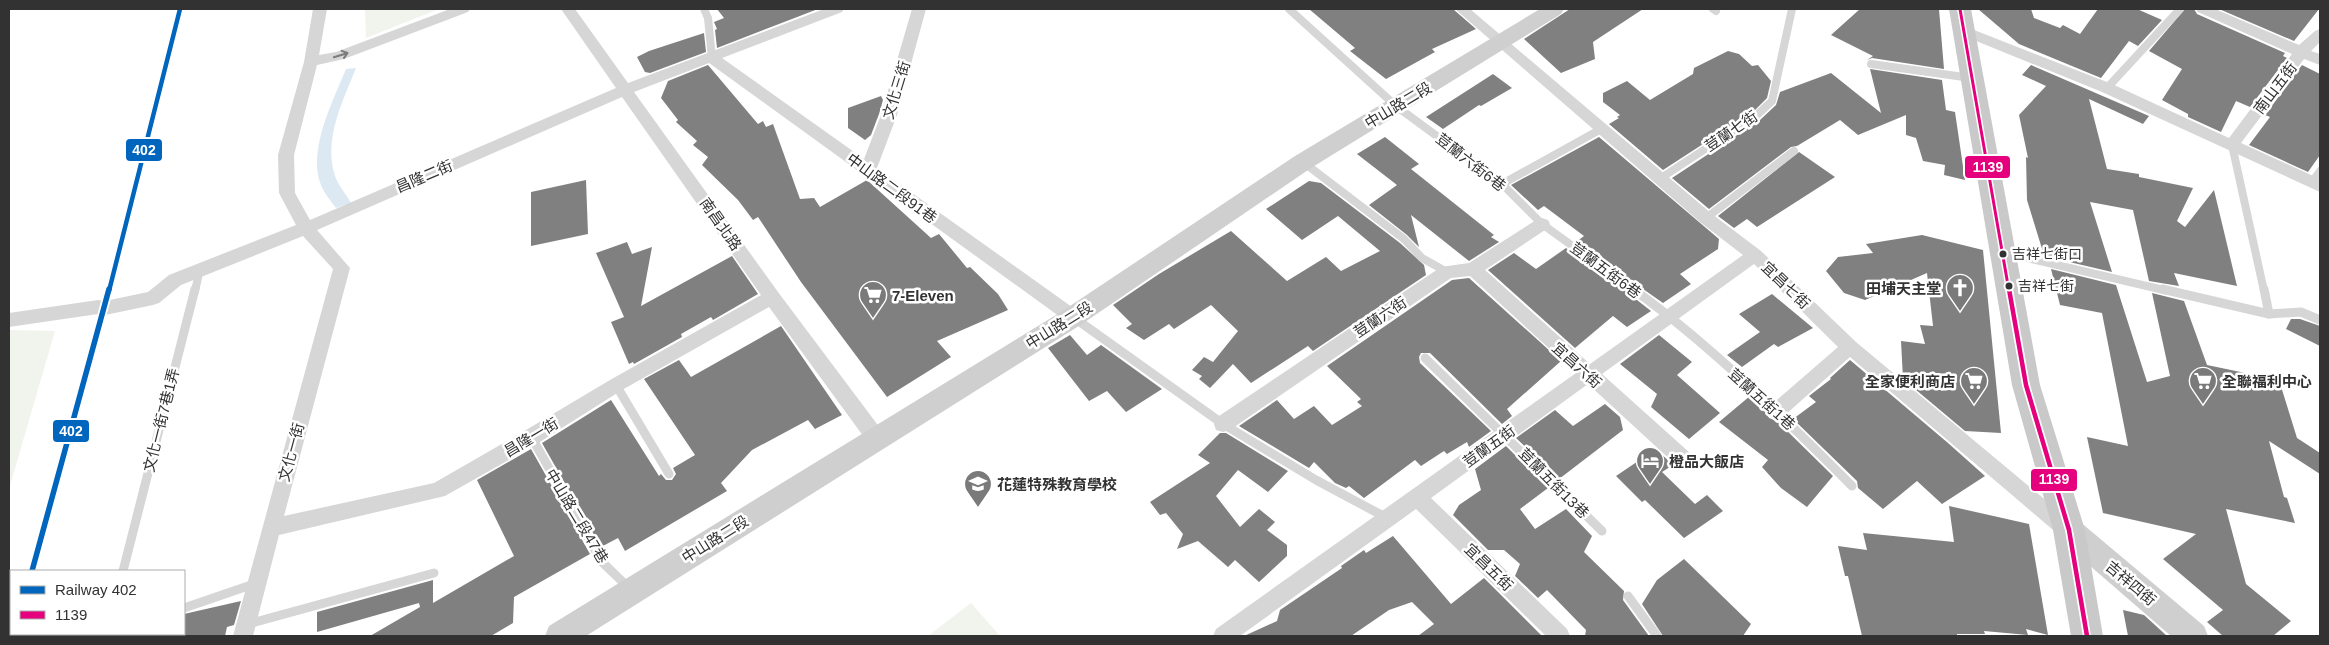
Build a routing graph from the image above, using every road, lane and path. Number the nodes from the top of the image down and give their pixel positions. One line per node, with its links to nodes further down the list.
1 (320, 9): 20 (street)
2 (463, 9): 20 (street, one-way to 2)
3 (568, 9): 24 (street, 南昌北路)
4 (704, 9): 18 (lane)
5 (837, 9): 13 (street, 昌隆二街)
6 (919, 9): 30 (street, 文化三街)
7 (1290, 9): 25 (lane, 荳蘭六街6巷)
8 (1462, 9): 16 (street, 宜昌七街)
9 (1554, 9): 16 (street, 中山路二段)
10 (1792, 9): 31 (lane, 荳蘭七街)
11 (2180, 9): 23 (lane)
12 (2203, 9): 17 (street)
13 (817, 12): 18 (street, 昌隆二街)
14 (1962, 20): 22 (main road); 23 (street)
15 (2320, 34): 17 (street, 南山五街)
16 (1503, 42): 25 (street, 中山路二段); 26 (street, 宜昌七街)
17 (2302, 51): 19 (street); 27 (street, 南山五街)
18 (712, 58): 24 (street, 昌隆二街); 30 (street, 中山路二段91巷)
19 (2320, 60)
20 (311, 62): 36 (street)
21 (1871, 64): 22 (lane)
22 (1971, 78): 37 (main road)
23 (2107, 88): 27 (street)
24 (627, 90): 36 (street, 昌隆二街); 42 (street, 南昌北路)
25 (1396, 106): 29 (street, 中山路二段); 33 (lane, 荳蘭六街6巷)
26 (1603, 128): 31 (street, 宜昌七街); 33 (lane)
27 (2232, 145): 32 (street); 43 (lane)
28 (1794, 151): 34 (lane)
29 (1303, 162): 41 (lane); 45 (street, 中山路二段)
30 (868, 171): 45 (street, 中山路二段91巷)
31 (1660, 178): 34 (street, 宜昌七街)
32 (2318, 180)
33 (1502, 184): 35 (lane, 荳蘭六街6巷)
34 (1706, 218): 38 (street, 宜昌七街)
35 (1542, 224): 40 (street, 荳蘭六街); 44 (lane, 荳蘭五街6巷)
36 (306, 228): 39 (street, 昌隆二街); 62 (street, 文化一街)
37 (2002, 252): 43 (lane); 63 (main road)
38 (1755, 255): 44 (street, 荳蘭五街); 48 (street, 宜昌七街)
39 (200, 269): 46 (street, 昌隆二街); 65 (lane, 文化一街7巷1弄)
40 (1472, 269): 41 (street, 荳蘭六街); 50 (street, 宜昌六街)
41 (1446, 272): 53 (street, 荳蘭六街)
42 (772, 298): 51 (street, 昌隆一街); 55 (street, 南昌北路)
43 (2269, 314): 47 (lane)
44 (1670, 316): 50 (street, 荳蘭五街); 52 (lane, 荳蘭五街1巷)
45 (1072, 317): 53 (lane); 55 (street, 中山路二段)
46 (9, 320)
47 (2320, 320)
48 (1850, 347): 52 (street); 63 (street, 宜昌七街)
49 (1425, 358): 54 (lane, 荳蘭五街13巷)
50 (1588, 375): 54 (street, 荳蘭五街); 57 (street, 宜昌六街)
51 (616, 385): 56 (street, 昌隆一街); 58 (lane)
52 (1777, 411): 59 (lane, 荳蘭五街1巷)
53 (1223, 424): 61 (lane)
54 (1505, 435): 60 (street, 荳蘭五街); 64 (lane, 荳蘭五街13巷)
55 (876, 438): 68 (street, 中山路二段)
56 (528, 440): 62 (street, 昌隆一街); 68 (lane, 中山路二段47巷)
57 (1683, 459)
58 (669, 474)
59 (1852, 486)
60 (1418, 498): 61 (street, 荳蘭五街); 74 (street, 宜昌五街)
61 (1389, 519): 73 (street, 荳蘭五街)
62 (270, 528): 67 (street, 文化一街)
63 (2068, 530): 76 (main road); 77 (street, 吉祥四街)
64 (1602, 531)
65 (123, 570)
66 (434, 574): 71 (lane)
67 (258, 582): 70 (lane); 71 (street, 文化一街)
68 (632, 591): 72 (street, 中山路二段)
69 (1628, 596): 75 (lane)
70 (185, 608)
71 (246, 630)
72 (560, 636)
73 (1223, 636)
74 (1560, 636)
75 (1657, 636)
76 (2087, 636)
77 (2193, 636)

